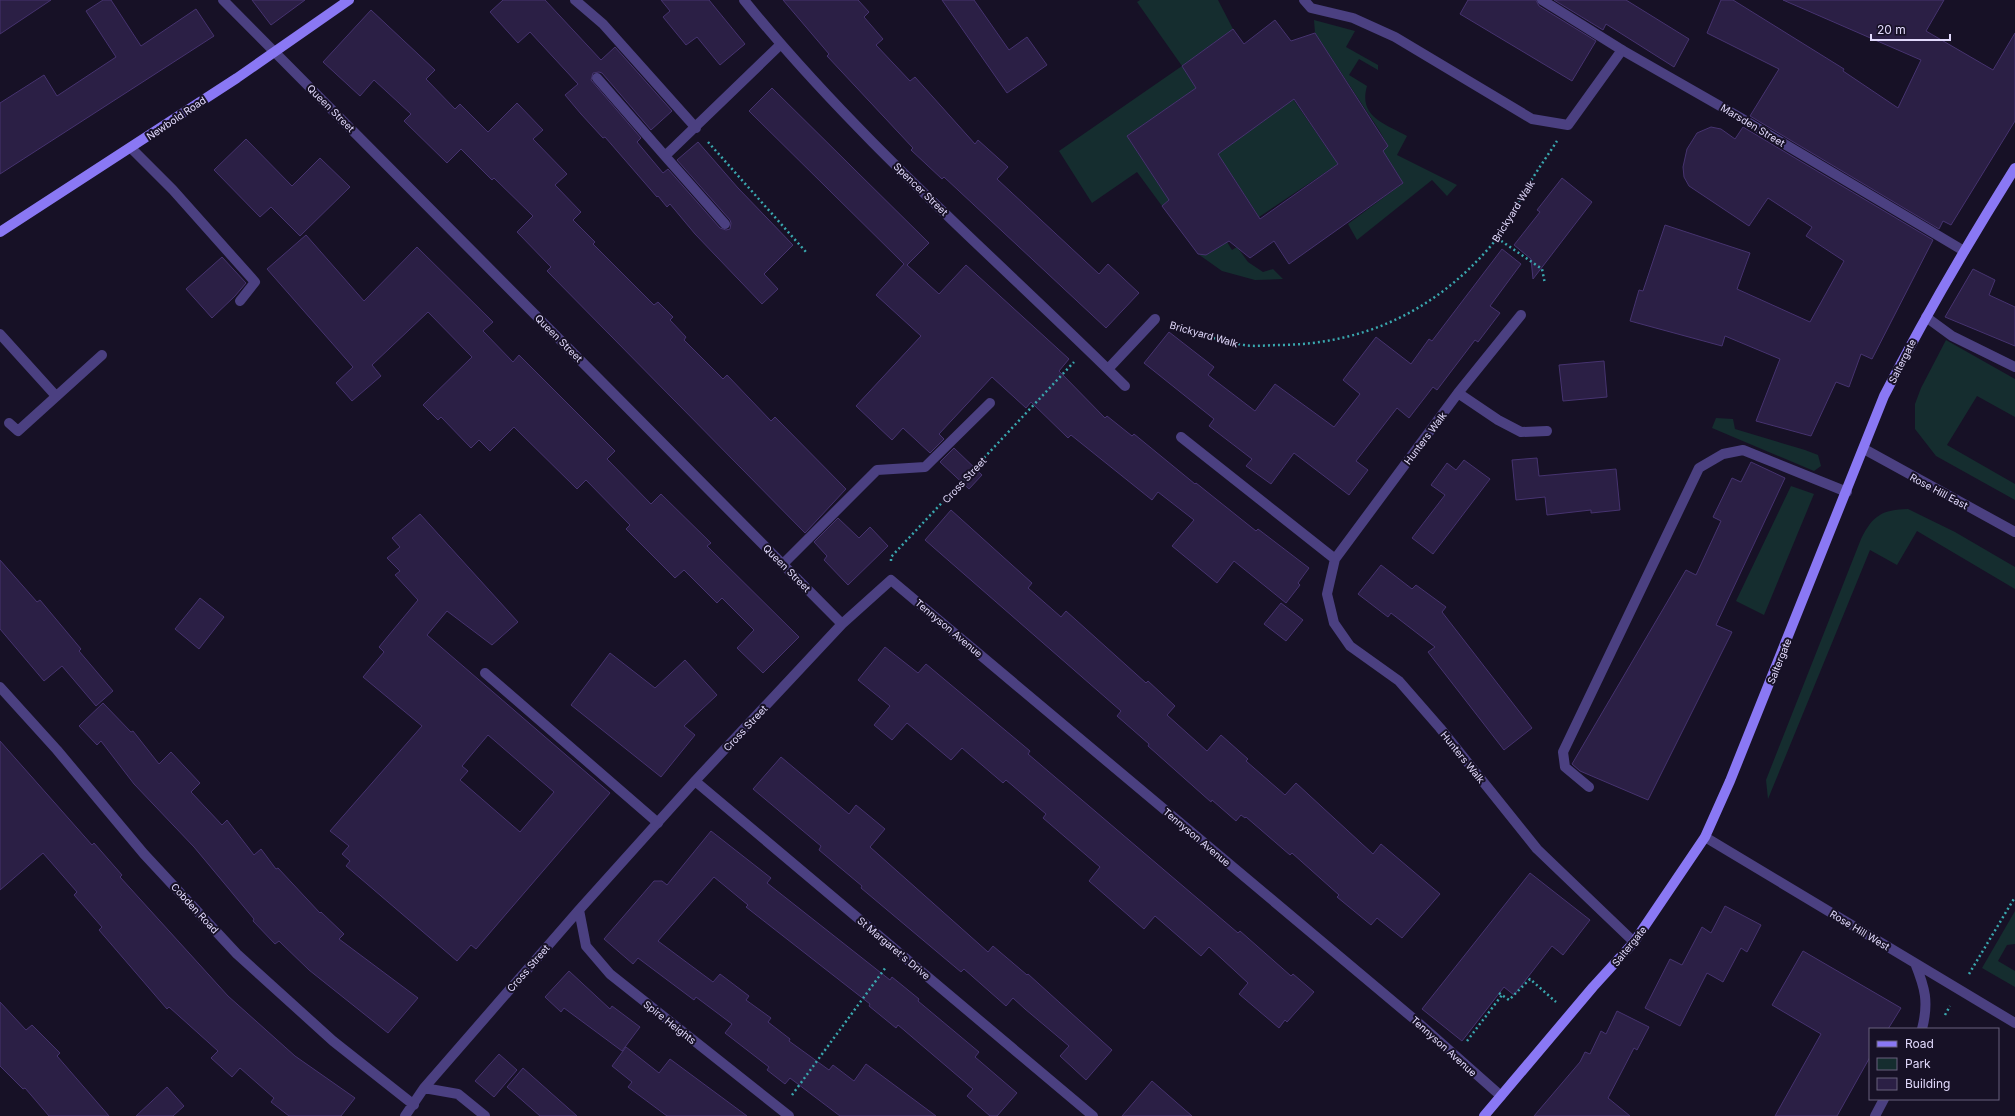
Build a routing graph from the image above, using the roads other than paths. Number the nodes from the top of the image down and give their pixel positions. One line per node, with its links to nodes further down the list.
1 (223, 0): 9 (street, Queen Street)
2 (349, 0): 9 (street, Newbold Road)
3 (575, 0): 11 (street)
4 (744, 0): 7 (street, Spencer Street)
5 (1304, 0): 8 (street)
6 (1542, 0): 8 (street, Marsden Street)
7 (780, 45): 11 (street); 25 (street, Spencer Street)
8 (1622, 50): 17 (street, Marsden Street)
9 (276, 52): 12 (street, Newbold Road); 37 (street, Queen Street)
10 (597, 78): 13 (street)
11 (696, 128): 13 (street)
12 (131, 148): 16 (street, Newbold Road); 18 (street)
13 (665, 156): 15 (street)
14 (2015, 168): 17 (street, Saltergate)
15 (725, 224)
16 (0, 232)
17 (1964, 251): 20 (street, Saltergate)
18 (240, 301)
19 (1522, 315): 27 (street, Hunters Walk)
20 (1926, 317): 24 (street); 33 (street, Saltergate)
21 (1156, 319): 25 (street)
22 (0, 334): 28 (street)
23 (102, 355): 28 (street)
24 (2015, 367)
25 (1108, 369): 26 (street, Spencer Street)
26 (1126, 386)
27 (1458, 393): 31 (street); 36 (street, Hunters Walk)
28 (56, 396): 30 (street)
29 (990, 403): 37 (street)
30 (9, 423)
31 (1547, 431)
32 (1181, 437): 36 (street)
33 (1864, 448): 34 (street, Saltergate); 35 (street, Rose Hill East)
34 (1847, 492): 43 (street); 45 (street, Saltergate)
35 (2015, 532)
36 (1335, 560): 47 (street, Hunters Walk)
37 (783, 564): 39 (street, Queen Street)
38 (891, 580): 39 (street, Cross Street); 52 (street, Tennyson Avenue)
39 (842, 624): 42 (street, Cross Street)
40 (485, 673): 44 (street)
41 (0, 687): 54 (street, Cobden Road)
42 (695, 781): 44 (street, Cross Street); 58 (street, St Margaret's Drive)
43 (1589, 787)
44 (658, 823): 46 (street, Cross Street)
45 (1705, 837): 47 (street, Saltergate); 48 (street, Rose Hill West)
46 (579, 910): 51 (street, Cross Street); 55 (street, Spire Heights)
47 (1634, 942): 52 (street, Saltergate)
48 (1915, 963): 49 (street, Rose Hill West); 50 (street)
49 (2015, 1023)
50 (1922, 1028)
51 (424, 1088): 54 (street, Cross Street); 57 (street)
52 (1501, 1096): 59 (street, Saltergate)
53 (1883, 1100): 60 (street)
54 (414, 1105): 56 (street, Cross Street)
55 (785, 1113)
56 (405, 1116)
57 (485, 1116)
58 (1093, 1116)
59 (1484, 1116)
60 (1874, 1116)

